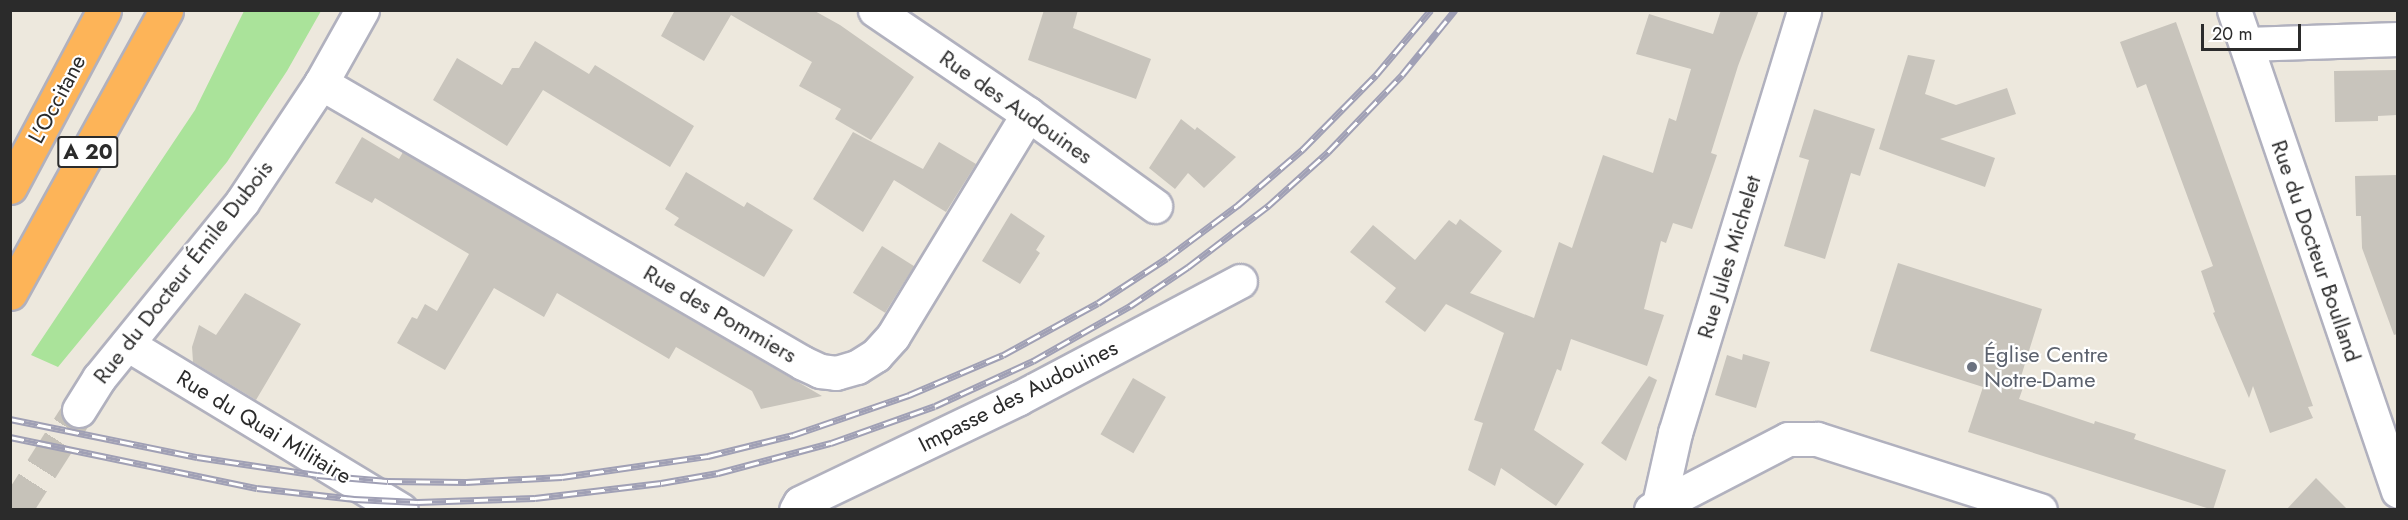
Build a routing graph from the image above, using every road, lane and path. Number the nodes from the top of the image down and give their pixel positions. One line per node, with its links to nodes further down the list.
1 (104, 10): 11 (highway, L'Occitane / A 20)
2 (166, 10): 14 (highway, A 20)
3 (362, 10): 9 (street, Rue du Docteur Émile Dubois)
4 (1804, 10): 18 (street, Rue Jules Michelet)
5 (2234, 10): 8 (street, Rue du Docteur Boulland)
6 (879, 12): 10 (street, Rue des Audouines)
7 (2397, 39): 8 (street)
8 (2246, 44): 17 (street, Rue du Docteur Boulland)
9 (321, 82): 10 (street, Rue des Pommiers); 15 (street, Rue du Docteur Émile Dubois)
10 (1028, 114): 12 (street, Rue des Audouines)
11 (10, 187)
12 (1155, 206)
13 (1240, 281): 20 (street, Impasse des Audouines)
14 (10, 292)
15 (127, 344): 16 (street, Rue du Docteur Émile Dubois); 19 (street, Rue du Quai Militaire)
16 (79, 410)
17 (2397, 491)
18 (1655, 507): 21 (street)
19 (401, 510)
20 (796, 510)
21 (2040, 510)

